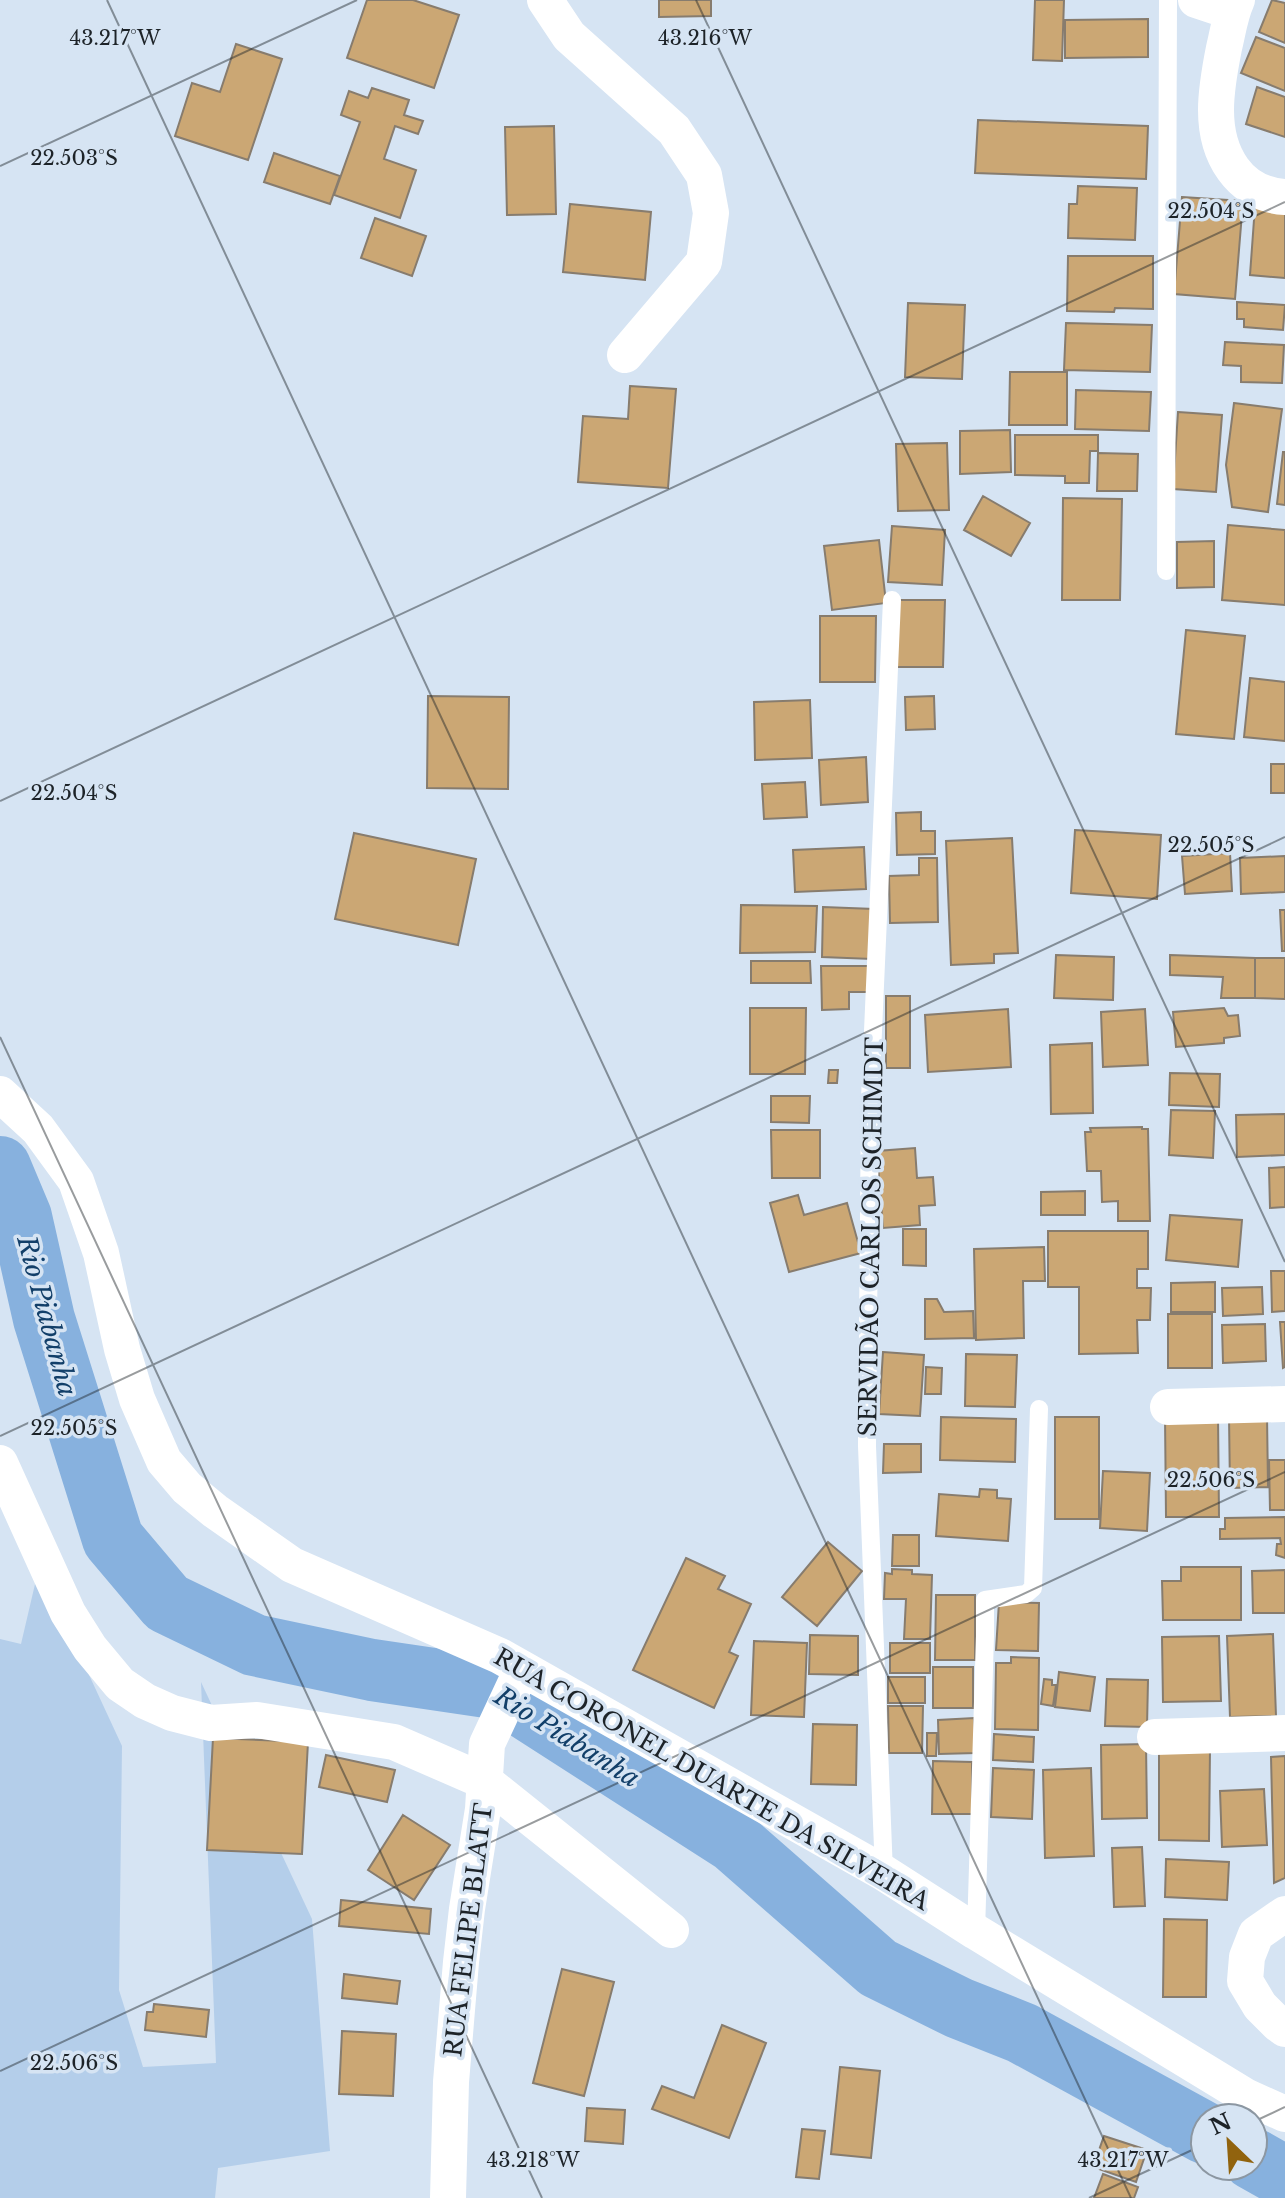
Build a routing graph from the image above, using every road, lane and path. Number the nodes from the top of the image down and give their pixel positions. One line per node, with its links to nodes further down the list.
1 (545, 0): 6 (street)
2 (1168, 0): 7 (lane)
3 (1196, 0): 4 (street)
4 (1234, 6): 5 (street)
5 (1285, 197)
6 (625, 355)
7 (1166, 571)
8 (892, 600): 18 (lane, SERVIDÃO CARLOS SCHIMDT)
9 (0, 1094): 14 (street, RUA CORONEL DUARTE DA SILVEIRA)
10 (1285, 1404): 11 (street)
11 (1168, 1407)
12 (1039, 1409): 21 (lane)
13 (0, 1463): 17 (street)
14 (520, 1673): 17 (street, RUA FELIPE BLATT); 18 (street, RUA CORONEL DUARTE DA SILVEIRA)
15 (1285, 1733): 16 (street)
16 (1155, 1737)
17 (486, 1782): 20 (street); 24 (street, RUA FELIPE BLATT)
18 (884, 1873): 21 (street, RUA CORONEL DUARTE DA SILVEIRA)
19 (1285, 1914): 22 (street)
20 (671, 1930)
21 (976, 1932): 23 (street, RUA CORONEL DUARTE DA SILVEIRA)
22 (1285, 2029)
23 (1285, 2114)
24 (448, 2198)

